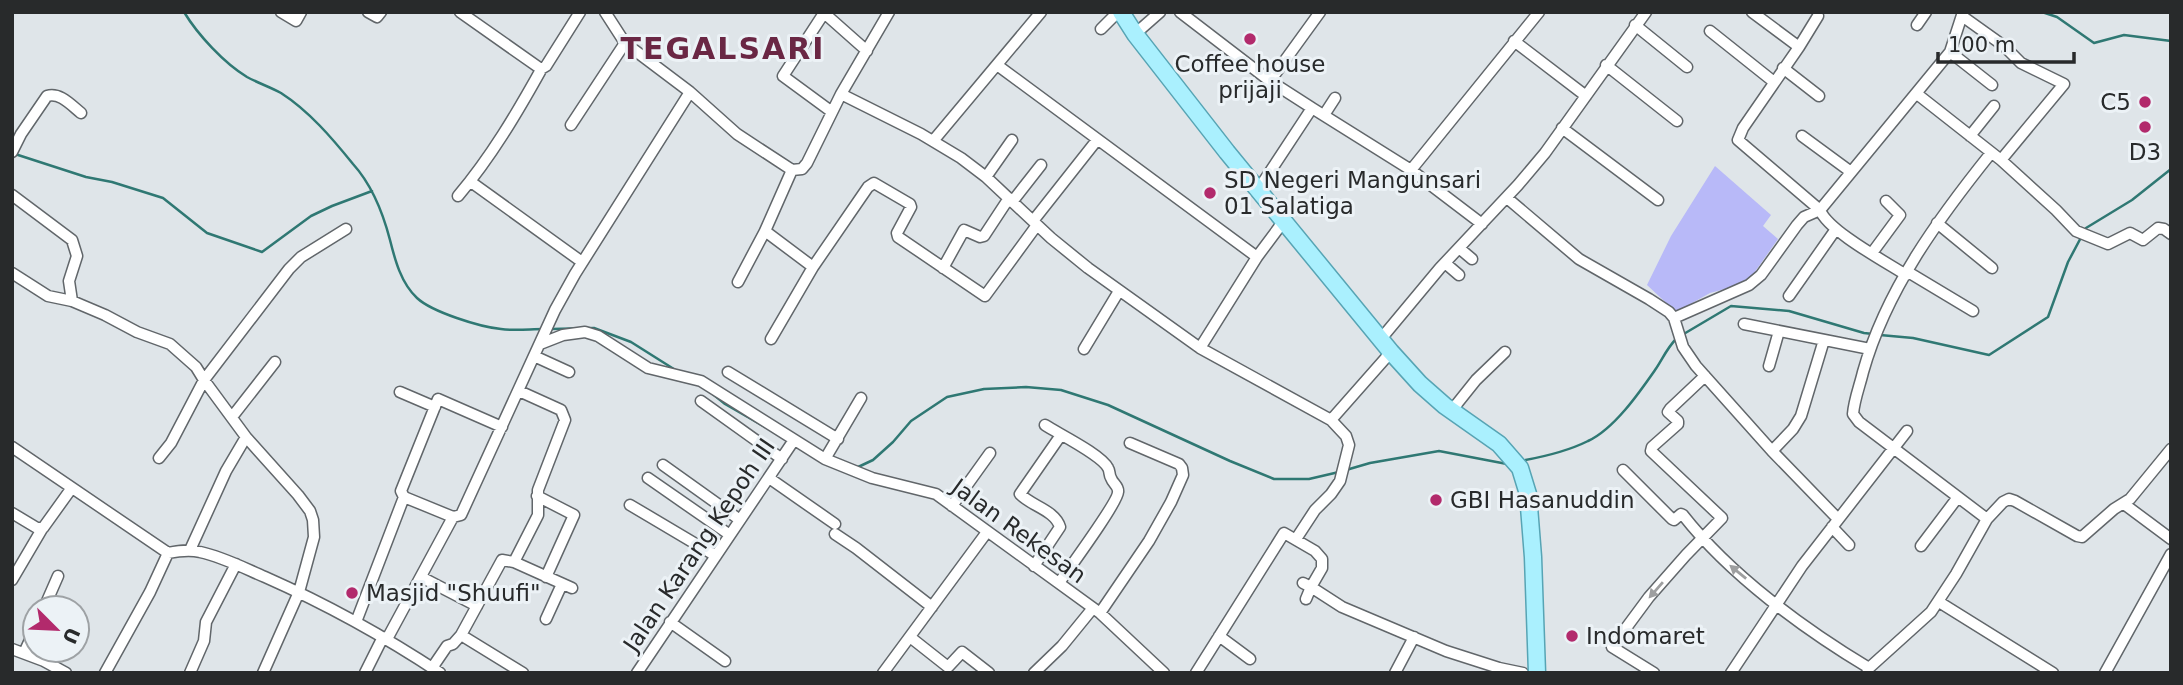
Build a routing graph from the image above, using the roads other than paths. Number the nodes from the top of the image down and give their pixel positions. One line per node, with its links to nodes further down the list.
1 (281, 12): 2 (street)
2 (301, 12)
3 (368, 12): 4 (street)
4 (381, 12)
5 (460, 12): 34 (street)
6 (580, 12): 34 (street)
7 (605, 12): 27 (street)
8 (889, 12): 29 (street)
9 (1041, 12): 31 (street)
10 (1120, 12): 23 (street); 25 (main road)
11 (1160, 12): 25 (street)
12 (1180, 12): 36 (street)
13 (1320, 12): 36 (street)
14 (1539, 12): 26 (street)
15 (1646, 12): 21 (street)
16 (1752, 12): 28 (street)
17 (1926, 12): 22 (street)
18 (823, 13): 29 (street); 47 (street)
19 (1962, 14): 30 (street); 61 (street)
20 (1818, 16): 28 (street)
21 (1635, 25): 32 (street); 33 (street)
22 (1917, 25)
23 (1101, 29)
24 (1710, 31): 37 (street)
25 (1135, 34): 68 (main road)
26 (1514, 41): 42 (street); 64 (street)
27 (625, 43): 39 (street); 51 (street)
28 (1798, 47): 35 (street)
29 (867, 51): 40 (street)
30 (1950, 52): 38 (street); 41 (street)
31 (997, 65): 57 (street); 58 (street)
32 (1606, 65): 42 (street); 50 (street)
33 (1687, 67)
34 (542, 68): 67 (street)
35 (1783, 68): 37 (street); 43 (street)
36 (1270, 82): 46 (street)
37 (1774, 82): 75 (street)
38 (1992, 85)
39 (690, 92): 63 (street); 88 (street)
40 (842, 94): 47 (street); 58 (street)
41 (1917, 94): 54 (street); 65 (street)
42 (1586, 96): 52 (street)
43 (1819, 96)
44 (1335, 98): 49 (street)
45 (1994, 106): 54 (street)
46 (1312, 107): 49 (street); 68 (street)
47 (832, 112): 63 (street)
48 (81, 113): 53 (street)
49 (1324, 115): 64 (street)
50 (1677, 121)
51 (571, 125)
52 (1562, 128): 71 (street); 73 (street)
53 (16, 131): 59 (street)
54 (1970, 135): 60 (street)
55 (1802, 136): 65 (street)
56 (1013, 140): 66 (street)
57 (1097, 140): 77 (street); 86 (street)
58 (933, 141): 66 (street)
59 (13, 151)
60 (1991, 153): 61 (street); 78 (street)
61 (2001, 160): 83 (street)
62 (1041, 165): 72 (street)
63 (792, 170): 82 (street)
64 (1411, 170): 79 (street)
65 (1851, 172): 75 (street)
66 (986, 177): 72 (street)
67 (471, 182): 70 (street); 88 (street)
68 (1258, 190): 76 (main road)
69 (12, 195): 99 (street)
70 (458, 196)
71 (1507, 198): 79 (street); 101 (street)
72 (1011, 200): 77 (street); 91 (street)
73 (1658, 200)
74 (1886, 201): 85 (street)
75 (1820, 210): 81 (street); 101 (street)
76 (1283, 222): 86 (street); 106 (main road)
77 (1035, 223): 91 (street); 97 (street)
78 (1937, 223): 92 (street); 94 (street)
79 (1482, 224): 84 (street)
80 (346, 229): 119 (street)
81 (1836, 229): 85 (street); 98 (street)
82 (765, 231): 90 (street); 96 (street)
83 (2171, 234)
84 (1459, 248): 87 (street); 89 (street)
85 (1872, 253): 94 (street)
86 (1257, 257): 109 (street)
87 (1472, 259)
88 (582, 262): 105 (street)
89 (1445, 263): 95 (street); 106 (street)
90 (813, 267): 91 (street); 104 (street)
91 (943, 268)
92 (1992, 268)
93 (12, 273): 99 (street)
94 (1907, 274): 100 (street); 108 (street)
95 (1459, 275)
96 (738, 282)
97 (1119, 291): 109 (street); 110 (street)
98 (1789, 296)
99 (72, 301): 119 (street)
100 (1973, 311)
101 (1674, 318): 118 (street)
102 (1744, 324): 103 (street)
103 (1779, 331): 107 (street); 115 (street)
104 (771, 339)
105 (541, 340): 113 (street); 134 (street, Jalan Rekesan)
106 (1380, 340): 111 (main road)
107 (1824, 340): 108 (street); 138 (street)
108 (1871, 346): 136 (street)
109 (1200, 348): 127 (street)
110 (1084, 349)
111 (1391, 352): 125 (main road); 127 (street)
112 (1505, 352): 125 (street)
113 (534, 356): 116 (street); 120 (street)
114 (275, 362): 126 (street)
115 (1769, 366)
116 (569, 372)
117 (728, 372): 133 (street)
118 (1705, 376): 138 (street); 165 (street)
119 (204, 380): 126 (street); 141 (street)
120 (519, 391): 129 (street); 149 (street)
121 (400, 392): 124 (street)
122 (861, 398): 133 (street)
123 (701, 401): 142 (street)
124 (435, 407): 129 (street); 151 (street)
125 (1452, 410): 217 (main road)
126 (232, 417): 132 (street)
127 (1331, 420): 164 (street)
128 (1045, 425): 131 (street)
129 (502, 426): 156 (street)
130 (1907, 431): 136 (street)
131 (1061, 435): 174 (street); 179 (street)
132 (246, 437): 168 (street); 181 (street)
133 (838, 439): 143 (street)
134 (792, 443): 142 (street, Jalan Karang Kepoh III); 143 (street, Jalan Rekesan)
135 (1130, 443): 188 (street)
136 (1894, 448): 150 (street); 159 (street)
137 (2171, 449): 152 (street)
138 (1772, 451): 159 (street)
139 (14, 452): 148 (street)
140 (990, 453): 154 (street)
141 (159, 458)
142 (782, 458): 147 (street, Jalan Karang Kepoh III)
143 (825, 459): 154 (street, Jalan Rekesan)
144 (663, 465): 158 (street)
145 (1623, 470): 165 (street)
146 (648, 478): 162 (street)
147 (769, 478): 158 (street, Jalan Karang Kepoh III); 187 (street)
148 (71, 489): 160 (street); 169 (street)
149 (537, 496): 172 (street); 177 (street)
150 (1958, 497): 157 (street); 167 (street)
151 (404, 498): 156 (street); 190 (street)
152 (2124, 504): 157 (street); 163 (street)
153 (630, 505): 171 (street)
154 (952, 506): 161 (street, Jalan Rekesan)
155 (12, 513): 160 (street)
156 (453, 517): 176 (street)
157 (1987, 519): 184 (street)
158 (740, 520): 162 (street, Jalan Karang Kepoh III)
159 (1835, 523): 166 (street); 185 (street)
160 (41, 529): 178 (street)
161 (987, 532): 174 (street, Jalan Rekesan); 187 (street)
162 (730, 535): 171 (street, Jalan Karang Kepoh III)
163 (2171, 538)
164 (1296, 539): 180 (street); 193 (street)
165 (1702, 539): 185 (street, one-way to 165); 203 (street, one-way to 203)
166 (1849, 545)
167 (1920, 546)
168 (190, 550): 169 (street); 173 (street)
169 (168, 553): 205 (street)
170 (2171, 554): 220 (street)
171 (716, 556): 191 (street, Jalan Karang Kepoh III)
172 (514, 562): 177 (street); 186 (street)
173 (236, 564): 181 (street); 206 (street)
174 (1034, 566): 179 (street, Jalan Rekesan)
175 (58, 576): 182 (street)
176 (421, 577): 186 (street); 196 (street)
177 (546, 577): 189 (street)
178 (12, 580)
179 (1059, 583): 188 (street, Jalan Rekesan)
180 (1307, 585): 183 (street); 195 (street)
181 (299, 592): 190 (street); 207 (street)
182 (50, 594)
183 (1306, 598)
184 (1940, 601): 201 (street); 219 (street)
185 (1776, 604): 201 (street); 218 (street)
186 (477, 606): 192 (street)
187 (932, 607): 194 (street)
188 (1096, 610): 212 (street); 213 (street, Jalan Rekesan)
189 (546, 619)
190 (356, 622): 196 (street)
191 (670, 622): 198 (street); 202 (street, Jalan Karang Kepoh III)
192 (461, 635): 200 (street); 209 (street)
193 (1219, 636): 197 (street); 214 (street)
194 (910, 637): 210 (street); 211 (street)
195 (1414, 637): 215 (street); 216 (street)
196 (385, 638): 200 (street); 208 (street)
197 (1250, 659)
198 (725, 661)
199 (47, 664): 204 (street)
200 (436, 670)
201 (1868, 670)
202 (641, 671)
203 (1650, 672)
204 (66, 673)
205 (105, 673)
206 (190, 673)
207 (262, 673)
208 (365, 673)
209 (523, 673)
210 (883, 673)
211 (989, 673)
212 (1034, 673)
213 (1164, 673)
214 (1196, 673)
215 (1395, 673)
216 (1523, 673)
217 (1537, 673)
218 (1731, 673)
219 (2053, 673)
220 (2105, 673)

